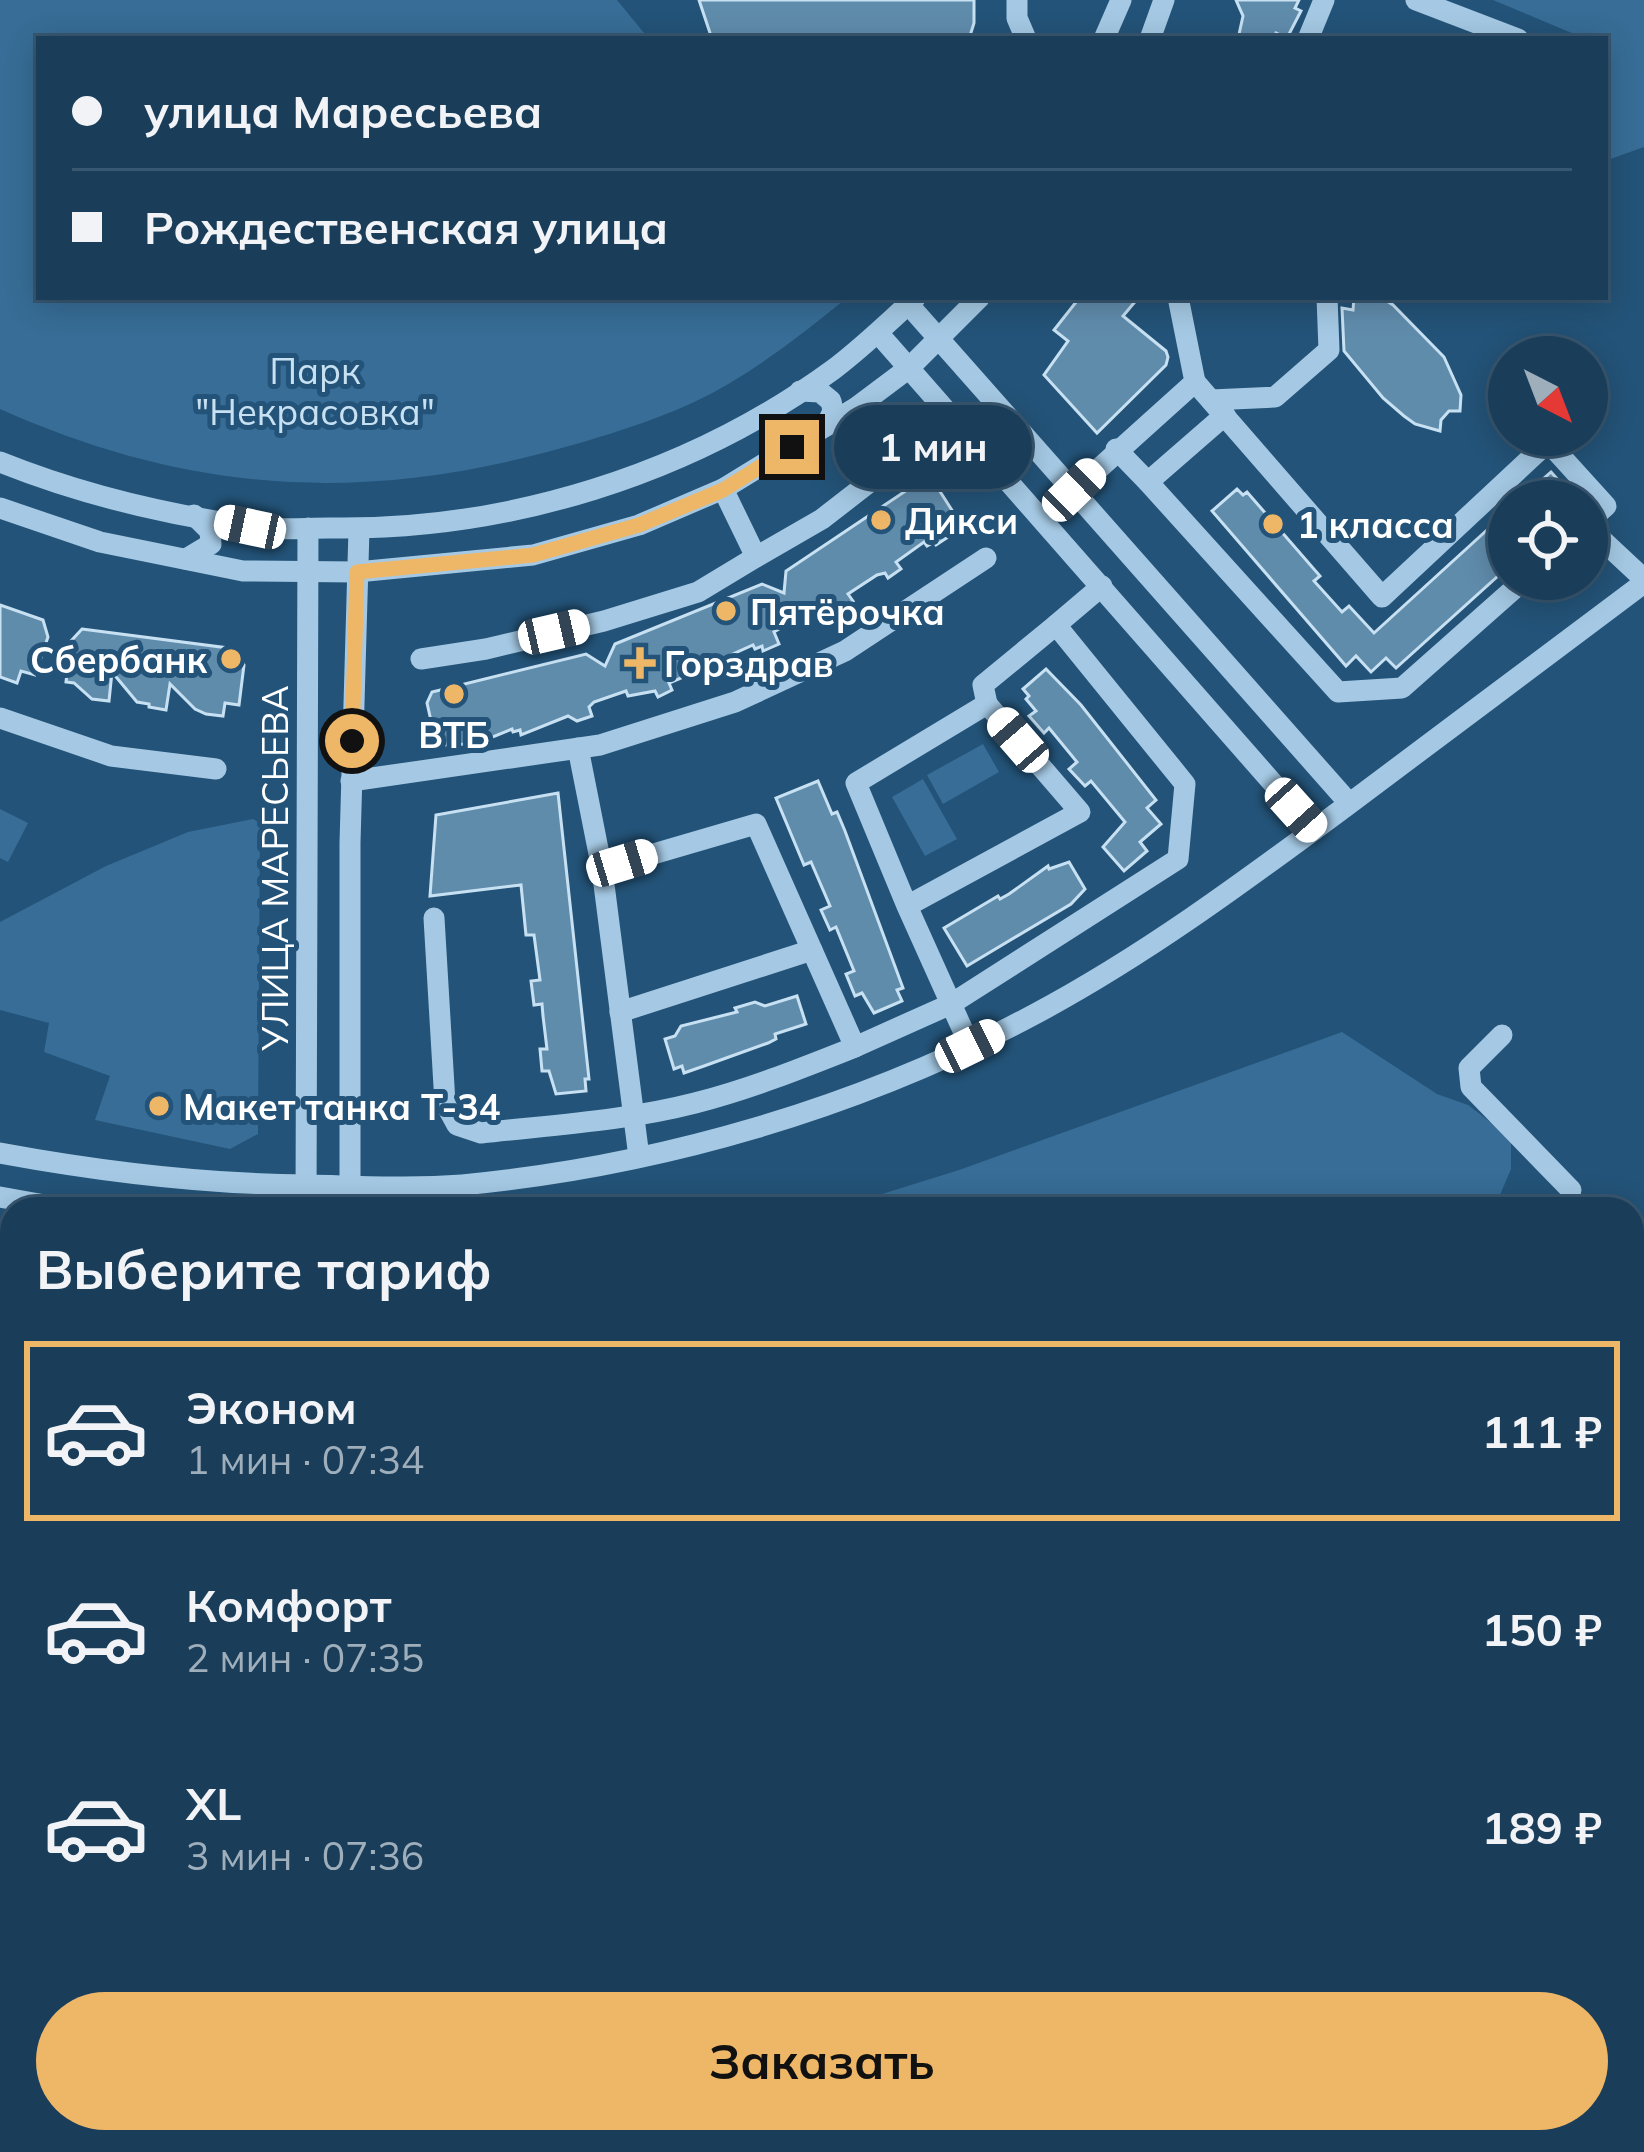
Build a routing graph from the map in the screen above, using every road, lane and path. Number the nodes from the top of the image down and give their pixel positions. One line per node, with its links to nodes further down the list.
1 (1120, 0): 5 (street)
2 (1164, 0): 6 (street)
3 (1324, 0): 7 (street)
4 (1415, 0): 8 (street)
5 (1105, 36)
6 (1151, 36)
7 (1309, 36)
8 (1510, 36)
9 (977, 300): 14 (street)
10 (1179, 300): 16 (street)
11 (1327, 300): 18 (street)
12 (912, 301): 13 (street); 14 (street)
13 (878, 333): 15 (street); 17 (street)
14 (940, 338): 15 (street); 27 (street)
15 (909, 368): 19 (street); 42 (street)
16 (1195, 382): 18 (street); 20 (street)
17 (800, 391): 19 (street); 31 (street)
18 (1218, 408): 25 (street); 28 (street)
19 (826, 426): 26 (street)
20 (1116, 449): 25 (street); 27 (street)
21 (0, 462): 30 (street)
22 (890, 467): 35 (street)
23 (1507, 480): 24 (street)
24 (1582, 480)
25 (1148, 482): 43 (street)
26 (723, 490): 35 (street); 38 (street)
27 (1074, 490): 51 (street)
28 (1488, 498)
29 (0, 508): 37 (street)
30 (194, 515): 32 (street); 37 (street)
31 (446, 522): 33 (street); 38 (street)
32 (308, 528): 33 (street); 39 (street, УЛИЦА МАРЕСЬЕВА)
33 (359, 529): 40 (street)
34 (1608, 546): 41 (street)
35 (756, 557): 45 (street)
36 (986, 558): 48 (street)
37 (186, 559): 39 (street)
38 (446, 563): 40 (street)
39 (308, 572): 40 (street); 65 (street, УЛИЦА МАРЕСЬЕВА)
40 (357, 572): 50 (street)
41 (1644, 581): 51 (street)
42 (1102, 586): 44 (street); 52 (street)
43 (1501, 600)
44 (1056, 625): 46 (street); 57 (street)
45 (421, 659)
46 (986, 704): 54 (street); 54 (street)
47 (0, 718): 49 (street)
48 (578, 748): 50 (street); 53 (street)
49 (217, 769)
50 (352, 781): 69 (street)
51 (1349, 803): 52 (street)
52 (1314, 830): 60 (street)
53 (602, 869): 56 (street); 58 (street)
54 (907, 906): 57 (street)
55 (434, 918): 62 (street)
56 (812, 950): 58 (street); 61 (street)
57 (951, 1004): 60 (street); 61 (street)
58 (620, 1012): 62 (street)
59 (1502, 1035): 66 (street)
60 (970, 1046): 64 (street)
61 (855, 1047): 62 (street)
62 (634, 1115): 64 (street)
63 (0, 1155): 65 (street)
64 (639, 1157): 70 (street)
65 (306, 1185): 67 (street, УЛИЦА МАРЕСЬЕВА); 68 (street)
66 (1571, 1190)
67 (306, 1197)
68 (347, 1197)
69 (350, 1197)
70 (358, 1197)

